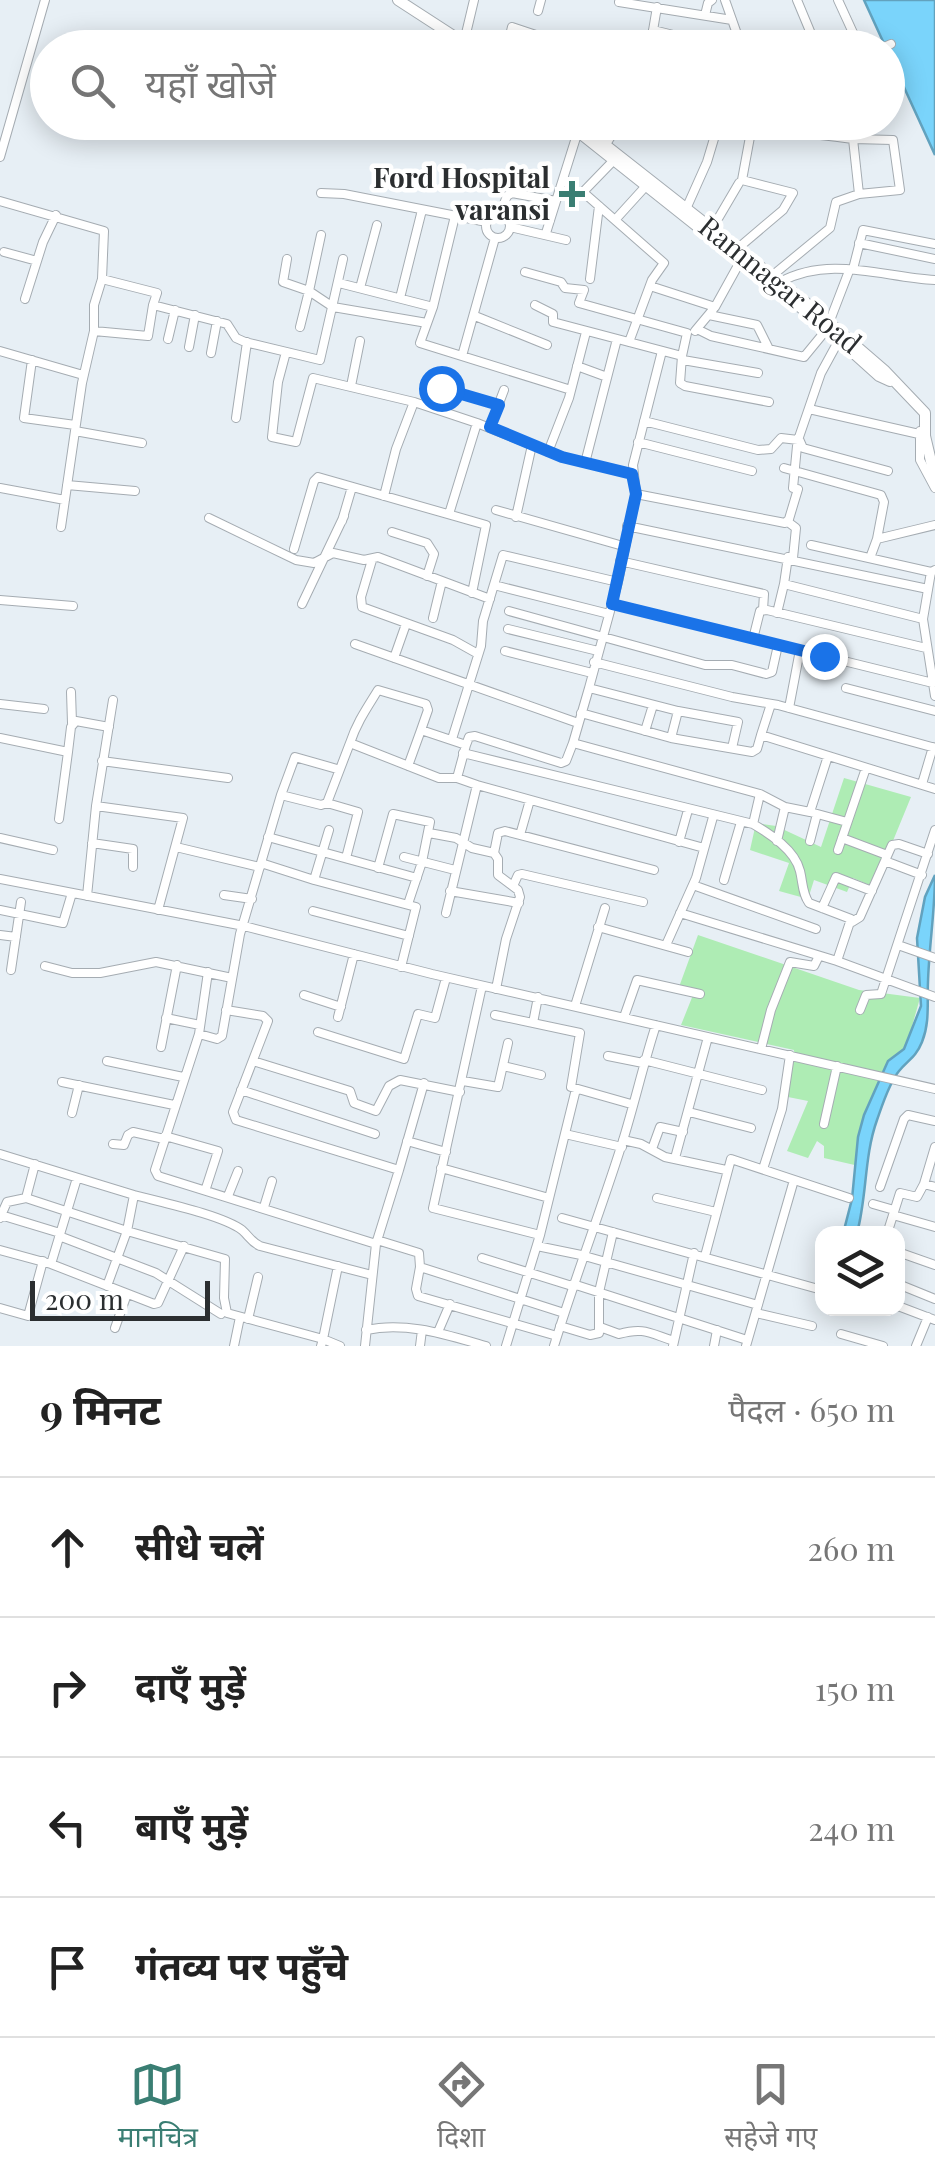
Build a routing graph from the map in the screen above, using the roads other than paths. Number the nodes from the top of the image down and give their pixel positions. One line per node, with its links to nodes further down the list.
1 (44, 0): 15 (street)
2 (387, 0): 16 (main road)
3 (398, 0): 17 (main road)
4 (474, 0): 18 (street)
5 (541, 0): 12 (street)
6 (712, 0): 13 (street)
7 (725, 0): 14 (street)
8 (797, 0): 21 (street)
9 (838, 0): 22 (street)
10 (619, 2): 11 (street)
11 (657, 7): 13 (street); 19 (street)
12 (538, 11)
13 (705, 15): 14 (street)
14 (732, 20): 20 (street)
15 (36, 30)
16 (438, 30)
17 (442, 30)
18 (468, 30)
19 (653, 30)
20 (735, 30)
21 (810, 30)
22 (852, 30)
23 (30, 50): 33 (street)
24 (574, 140): 35 (street)
25 (593, 140): 34 (main road)
26 (600, 140): 32 (main road, Ramnagar Road)
27 (609, 140): 32 (street)
28 (714, 140): 44 (street)
29 (749, 140): 61 (street)
30 (852, 140): 40 (street)
31 (892, 140): 40 (street)
32 (606, 144): 44 (main road, Ramnagar Road)
33 (0, 157)
34 (614, 160): 37 (main road); 38 (street)
35 (564, 174): 38 (street); 42 (street)
36 (739, 183): 53 (street)
37 (646, 187): 49 (street); 61 (main road)
38 (583, 192): 43 (street)
39 (321, 193): 45 (street)
40 (859, 194): 68 (street)
41 (0, 201): 47 (street)
42 (556, 201): 46 (street); 54 (street)
43 (599, 206): 49 (street); 70 (street)
44 (686, 209): 53 (main road, Ramnagar Road)
45 (422, 210): 48 (street); 76 (street)
46 (500, 214): 50 (street); 52 (street)
47 (56, 215): 65 (street); 69 (street)
48 (455, 216): 50 (street); 80 (street)
49 (615, 220): 73 (street)
50 (486, 222): 56 (street)
51 (378, 224): 74 (street)
52 (510, 227): 54 (street); 56 (street)
53 (710, 227): 61 (main road, Ramnagar Road)
54 (546, 233): 57 (street)
55 (322, 235): 75 (street)
56 (494, 238): 85 (street)
57 (566, 240)
58 (859, 243): 59 (street); 64 (street); 66 (street)
59 (935, 244)
60 (4, 252): 65 (street)
61 (739, 254): 68 (main road, Ramnagar Road); 83 (street); 89 (main road)
62 (286, 259): 75 (street)
63 (343, 259): 72 (street)
64 (935, 259)
65 (37, 261): 77 (street)
66 (853, 269): 68 (street); 71 (street); 89 (street)
67 (525, 272): 86 (street)
68 (777, 278): 89 (main road, Ramnagar Road)
69 (102, 279): 78 (street); 92 (street)
70 (590, 279)
71 (935, 280)
72 (339, 283): 74 (street); 81 (street)
73 (650, 286): 83 (street); 86 (street)
74 (360, 288): 76 (street)
75 (309, 291): 81 (street); 90 (street)
76 (400, 298): 80 (street)
77 (25, 300)
78 (153, 305): 82 (street); 92 (street)
79 (535, 305): 93 (street)
80 (433, 306): 88 (street)
81 (333, 307): 88 (street); 106 (street)
82 (175, 310): 84 (street); 95 (street)
83 (712, 311): 91 (street); 103 (street)
84 (195, 316): 87 (street); 102 (street)
85 (475, 316): 101 (street); 108 (street)
86 (638, 319): 94 (street); 100 (street)
87 (217, 321): 99 (street); 107 (street)
88 (428, 324): 108 (street)
89 (828, 326): 97 (main road); 103 (street); 115 (main road, Ramnagar Road)
90 (300, 327)
91 (698, 330): 94 (street); 103 (street)
92 (94, 331): 113 (street)
93 (586, 332): 96 (street); 111 (street)
94 (687, 333): 109 (street)
95 (168, 339)
96 (617, 339): 100 (street); 114 (street)
97 (839, 340): 115 (main road); 123 (street)
98 (360, 341): 116 (street)
99 (248, 342): 106 (street); 125 (street)
100 (629, 342): 105 (street)
101 (548, 344)
102 (190, 346)
103 (768, 347)
104 (0, 351): 110 (street)
105 (662, 351): 109 (street); 126 (street)
106 (286, 352): 116 (street)
107 (211, 353)
108 (462, 356): 119 (street)
109 (682, 358): 112 (street); 121 (street)
110 (32, 360): 113 (street); 129 (street)
111 (577, 366): 114 (street); 119 (street)
112 (758, 374)
113 (83, 375): 129 (street)
114 (607, 377): 136 (street)
115 (892, 381): 124 (main road, Ramnagar Road)
116 (351, 386): 120 (street)
117 (441, 388): 122 (street)
118 (504, 390): 122 (street)
119 (571, 390): 135 (street)
120 (414, 402): 127 (street); 149 (street)
121 (769, 402)
122 (499, 405): 128 (street)
123 (808, 409): 130 (street); 133 (street)
124 (930, 415): 130 (street); 142 (main road)
125 (236, 418)
126 (644, 421): 131 (street); 133 (street)
127 (477, 423): 128 (street); 152 (street)
128 (490, 427): 134 (street)
129 (75, 428): 132 (street); 143 (street)
130 (919, 434): 146 (street)
131 (638, 442): 138 (street); 141 (street)
132 (142, 443)
133 (798, 443): 139 (street); 140 (street)
134 (532, 445): 135 (street); 153 (street)
135 (548, 452): 136 (street)
136 (585, 463): 141 (street)
137 (784, 468): 139 (street)
138 (752, 471)
139 (796, 471): 155 (street); 160 (street)
140 (888, 471)
141 (632, 474): 148 (street)
142 (935, 478)
143 (67, 485): 147 (street); 150 (street)
144 (352, 486): 149 (street); 163 (street); 164 (street)
145 (0, 488): 150 (street)
146 (935, 488)
147 (135, 492)
148 (636, 494): 155 (street); 156 (street)
149 (384, 496): 152 (street)
150 (64, 500): 158 (street)
151 (496, 510): 153 (street)
152 (449, 514): 176 (street)
153 (516, 517): 162 (street)
154 (209, 518): 164 (street)
155 (788, 522): 165 (street)
156 (627, 526): 162 (street); 165 (street)
157 (935, 526): 160 (street)
158 (61, 528)
159 (392, 532): 170 (street)
160 (877, 539): 166 (street)
161 (811, 545): 166 (street)
162 (623, 546): 168 (street)
163 (294, 549)
164 (329, 555): 167 (street); 179 (street)
165 (791, 558): 173 (street); 175 (street)
166 (870, 558): 169 (street)
167 (372, 560): 170 (street); 187 (street)
168 (620, 562): 172 (street); 182 (street)
169 (933, 571): 175 (street)
170 (428, 576): 171 (street)
171 (442, 581): 176 (street); 185 (street)
172 (618, 582): 174 (street); 181 (street)
173 (784, 584): 184 (street); 186 (street)
174 (494, 585): 177 (street); 181 (street)
175 (928, 589): 186 (street)
176 (472, 593): 177 (street)
177 (490, 599): 197 (street)
178 (0, 600): 180 (street)
179 (302, 604)
180 (73, 606)
181 (610, 609): 189 (street); 190 (street)
182 (763, 610): 184 (street); 190 (street)
183 (509, 611): 189 (street)
184 (778, 613): 193 (street)
185 (433, 618)
186 (924, 619): 193 (street)
187 (406, 624): 197 (street); 198 (street)
188 (508, 629): 196 (street)
189 (604, 635): 192 (street); 196 (street)
190 (753, 639): 192 (street)
191 (356, 644): 198 (street)
192 (778, 645): 194 (street)
193 (926, 648): 201 (street)
194 (800, 650): 201 (street); 212 (street)
195 (505, 651): 200 (street)
196 (598, 651): 199 (street)
197 (478, 654): 202 (street)
198 (394, 658): 202 (street)
199 (594, 662): 200 (street); 207 (street)
200 (592, 673): 203 (street)
201 (933, 683): 206 (street)
202 (469, 684): 219 (street); 226 (street)
203 (589, 688): 210 (street); 216 (street)
204 (846, 688): 214 (street)
205 (71, 692): 218 (street)
206 (935, 696)
207 (732, 697): 211 (street); 217 (street)
208 (112, 700): 220 (street)
209 (0, 704): 213 (street)
210 (653, 704): 215 (street); 222 (street)
211 (771, 704): 212 (street); 223 (street)
212 (789, 708): 229 (street)
213 (44, 709)
214 (935, 710)
215 (678, 711): 217 (street); 225 (street)
216 (582, 712): 219 (street); 222 (street)
217 (727, 719): 230 (street)
218 (72, 723): 220 (street); 232 (street)
219 (578, 723): 227 (street)
220 (109, 727): 234 (street)
221 (421, 730): 226 (street); 228 (street); 235 (street)
222 (645, 731): 225 (street)
223 (761, 735): 230 (street); 233 (street)
224 (0, 738): 232 (street)
225 (671, 738): 230 (street)
226 (452, 740): 231 (street)
227 (573, 743): 231 (street); 243 (street)
228 (350, 744): 235 (street); 237 (street)
229 (934, 747): 240 (street)
230 (732, 748)
231 (464, 749): 239 (street); 249 (street)
232 (68, 752): 252 (street)
233 (828, 756): 236 (street); 250 (street)
234 (102, 761): 238 (street); 247 (street)
235 (408, 766): 239 (street)
236 (866, 768): 240 (street); 254 (street)
237 (337, 769): 244 (street); 246 (street)
238 (228, 778)
239 (458, 778): 241 (street)
240 (922, 784): 242 (street)
241 (476, 785): 245 (street); 263 (street)
242 (935, 788)
243 (760, 794): 248 (street); 255 (street)
244 (281, 795): 246 (street); 260 (street)
245 (530, 800): 259 (street); 266 (street)
246 (327, 803): 276 (street)
247 (96, 806): 267 (street); 268 (street)
248 (785, 807): 250 (street); 264 (street)
249 (688, 810): 251 (street); 266 (street)
250 (814, 813): 254 (street); 265 (street)
251 (713, 816): 253 (street); 269 (street)
252 (59, 820)
253 (740, 822): 255 (street); 290 (street)
254 (847, 822): 262 (street)
255 (753, 824): 264 (street)
256 (329, 830): 273 (street)
257 (935, 830): 275 (street)
258 (429, 834): 263 (street); 279 (street); 282 (street)
259 (520, 835): 274 (street); 285 (street)
260 (268, 837): 273 (street); 280 (street)
261 (0, 838): 271 (street)
262 (842, 838): 272 (street); 278 (street)
263 (462, 840): 274 (street); 284 (street)
264 (777, 841): 304 (street)
265 (810, 841)
266 (679, 842): 269 (street)
267 (92, 844): 281 (street); 297 (street)
268 (176, 847): 280 (street); 306 (street)
269 (704, 848): 291 (street)
270 (910, 848): 275 (street); 278 (street); 283 (street)
271 (53, 850)
272 (838, 850)
273 (323, 852): 276 (street); 289 (street)
274 (494, 853): 292 (street)
275 (928, 854): 286 (street)
276 (346, 858): 282 (street)
277 (404, 858): 279 (street)
278 (886, 858): 283 (street); 293 (street)
279 (422, 862): 284 (street); 287 (street)
280 (260, 865): 289 (street); 298 (street)
281 (133, 867)
282 (378, 868): 287 (street)
283 (902, 868): 286 (street)
284 (455, 870): 294 (street)
285 (654, 870)
286 (922, 875): 318 (street)
287 (418, 878): 302 (street)
288 (0, 879): 295 (street)
289 (314, 880): 302 (street)
290 (724, 880)
291 (693, 885): 308 (street); 314 (street)
292 (513, 886): 300 (street); 301 (street)
293 (872, 890): 304 (street); 311 (street)
294 (450, 891): 301 (street); 310 (street)
295 (72, 893): 297 (street); 309 (street)
296 (224, 894): 298 (street)
297 (87, 896): 306 (street)
298 (252, 899): 312 (street)
299 (21, 902): 309 (street)
300 (643, 902)
301 (519, 903): 334 (street)
302 (408, 904): 316 (street)
303 (605, 908): 313 (street)
304 (822, 908): 311 (street)
305 (0, 910): 309 (street)
306 (158, 910): 312 (street)
307 (313, 911): 316 (street)
308 (680, 913): 319 (street); 322 (street)
309 (19, 914): 317 (street)
310 (446, 914)
311 (852, 922): 324 (street)
312 (244, 926): 321 (street); 330 (street)
313 (598, 927): 319 (street); 339 (street)
314 (816, 929)
315 (0, 934): 317 (street)
316 (409, 936): 327 (street)
317 (16, 937): 328 (street)
318 (898, 944): 323 (street); 332 (street)
319 (666, 945): 320 (street)
320 (688, 952)
321 (354, 954): 327 (street); 336 (street)
322 (819, 956): 324 (street); 353 (street)
323 (935, 958)
324 (837, 961): 332 (street)
325 (176, 965): 326 (street); 329 (street); 343 (street)
326 (46, 966)
327 (401, 967): 331 (street)
328 (10, 970)
329 (208, 972): 330 (street); 347 (street)
330 (232, 978): 340 (street)
331 (446, 978): 333 (street); 349 (street)
332 (886, 978): 337 (street); 341 (street)
333 (482, 986): 334 (street); 364 (street)
334 (496, 989): 338 (street)
335 (700, 994): 344 (street)
336 (304, 995)
337 (932, 996)
338 (538, 998): 339 (street); 345 (street)
339 (572, 1006): 344 (street); 348 (street)
340 (226, 1010): 347 (street); 357 (street)
341 (860, 1010)
342 (495, 1015): 345 (street)
343 (166, 1018): 347 (street); 352 (street)
344 (624, 1018): 346 (street)
345 (533, 1024): 348 (street)
346 (656, 1025): 350 (street); 358 (street)
347 (200, 1029): 363 (street)
348 (562, 1029): 369 (street)
349 (318, 1032)
350 (708, 1037): 353 (street); 361 (street)
351 (508, 1043): 359 (street)
352 (160, 1047)
353 (761, 1049): 354 (street)
354 (790, 1055): 360 (street); 394 (street)
355 (608, 1056): 358 (street)
356 (107, 1061): 363 (street)
357 (253, 1061): 366 (street); 370 (street)
358 (643, 1062): 361 (street); 374 (street)
359 (503, 1066): 362 (street); 364 (street)
360 (837, 1066): 368 (street); 378 (street)
361 (697, 1074): 371 (street); 375 (street)
362 (542, 1076)
363 (183, 1077): 373 (street)
364 (462, 1081): 372 (street)
365 (62, 1082): 367 (street)
366 (424, 1082): 372 (street); 384 (street)
367 (78, 1085): 373 (street); 376 (street)
368 (935, 1088)
369 (576, 1089): 374 (street); 382 (street)
370 (242, 1090): 381 (street); 395 (street)
371 (762, 1090)
372 (460, 1092): 389 (street)
373 (174, 1104): 383 (street)
374 (631, 1104): 386 (street)
375 (688, 1112): 379 (street); 380 (street)
376 (72, 1113)
377 (935, 1121): 404 (street)
378 (824, 1124)
379 (752, 1128)
380 (682, 1132): 388 (street); 391 (street)
381 (375, 1134)
382 (565, 1134): 386 (street); 408 (street)
383 (164, 1137): 385 (street); 403 (street); 403 (street)
384 (407, 1140): 389 (street); 395 (street)
385 (113, 1144)
386 (622, 1144): 388 (street); 418 (street)
387 (935, 1147): 401 (street)
388 (652, 1150): 391 (street)
389 (446, 1152): 393 (street)
390 (0, 1154): 392 (street)
391 (675, 1158): 396 (street)
392 (35, 1164): 398 (street); 407 (street)
393 (442, 1168): 408 (street); 424 (street)
394 (764, 1168): 396 (street); 399 (street)
395 (398, 1170): 425 (street)
396 (726, 1170): 414 (street)
397 (238, 1171): 406 (street)
398 (77, 1178): 405 (street); 413 (street)
399 (794, 1180): 410 (street); 441 (street)
400 (272, 1181): 412 (street)
401 (924, 1184): 402 (street); 404 (street)
402 (935, 1187)
403 (206, 1188): 406 (street)
404 (900, 1192): 415 (street)
405 (134, 1195): 421 (street); 438 (street)
406 (228, 1196): 412 (street)
407 (26, 1198): 413 (street); 416 (street)
408 (550, 1198): 424 (street)
409 (657, 1198): 414 (street)
410 (849, 1198)
411 (873, 1204): 415 (street)
412 (264, 1207): 425 (street)
413 (66, 1212): 421 (street); 423 (street)
414 (716, 1212): 432 (street)
415 (893, 1212): 419 (street); 420 (street)
416 (0, 1217): 423 (street)
417 (562, 1218): 418 (street)
418 (593, 1226): 422 (street); 431 (street)
419 (889, 1226)
420 (935, 1227)
421 (126, 1231): 426 (street); 433 (street)
422 (613, 1232): 429 (street); 436 (street)
423 (59, 1234): 433 (street); 435 (street)
424 (540, 1236): 427 (street)
425 (376, 1242): 439 (street); 442 (street)
426 (184, 1246): 444 (street); 461 (street)
427 (537, 1246): 431 (street); 440 (street)
428 (0, 1250): 435 (street)
429 (694, 1254): 432 (street); 445 (street)
430 (905, 1254): 437 (street)
431 (582, 1255): 436 (street); 446 (street)
432 (705, 1256): 441 (street)
433 (118, 1257): 444 (street); 447 (street)
434 (482, 1258): 440 (street)
435 (47, 1262): 447 (street); 455 (street)
436 (604, 1262): 445 (street); 450 (street)
437 (935, 1265)
438 (338, 1266): 442 (street); 473 (street)
439 (420, 1267): 452 (street); 454 (street)
440 (528, 1272): 446 (street); 452 (street)
441 (767, 1273): 449 (street); 457 (street)
442 (372, 1276): 467 (street)
443 (258, 1277): 461 (street)
444 (170, 1282): 451 (street); 459 (street)
445 (687, 1284): 457 (street); 460 (street)
446 (573, 1285): 450 (street); 458 (street)
447 (107, 1286): 451 (street)
448 (905, 1287): 453 (street)
449 (815, 1288)
450 (599, 1292): 460 (street); 465 (street)
451 (127, 1294): 466 (street)
452 (520, 1299): 458 (street); 463 (street)
453 (935, 1299)
454 (450, 1304): 463 (street); 471 (street)
455 (0, 1308)
456 (905, 1308): 462 (street)
457 (757, 1309): 464 (street); 475 (street)
458 (564, 1313): 470 (street)
459 (221, 1314)
460 (680, 1317): 469 (street); 474 (street)
461 (244, 1318): 473 (street); 476 (street)
462 (932, 1318): 485 (street)
463 (513, 1322): 470 (street); 481 (street)
464 (812, 1326)
465 (600, 1327): 470 (street); 474 (street)
466 (115, 1328)
467 (366, 1330): 468 (street); 477 (street)
468 (422, 1330): 471 (street); 479 (street)
469 (717, 1330): 475 (street); 483 (street)
470 (558, 1331): 482 (street)
471 (438, 1332): 480 (street)
472 (842, 1334): 484 (street)
473 (322, 1343): 478 (street)
474 (674, 1343)
475 (746, 1343)
476 (238, 1345)
477 (367, 1345)
478 (340, 1346)
479 (420, 1346)
480 (486, 1346)
481 (506, 1346)
482 (554, 1346)
483 (714, 1346)
484 (883, 1346)
485 (916, 1346)

